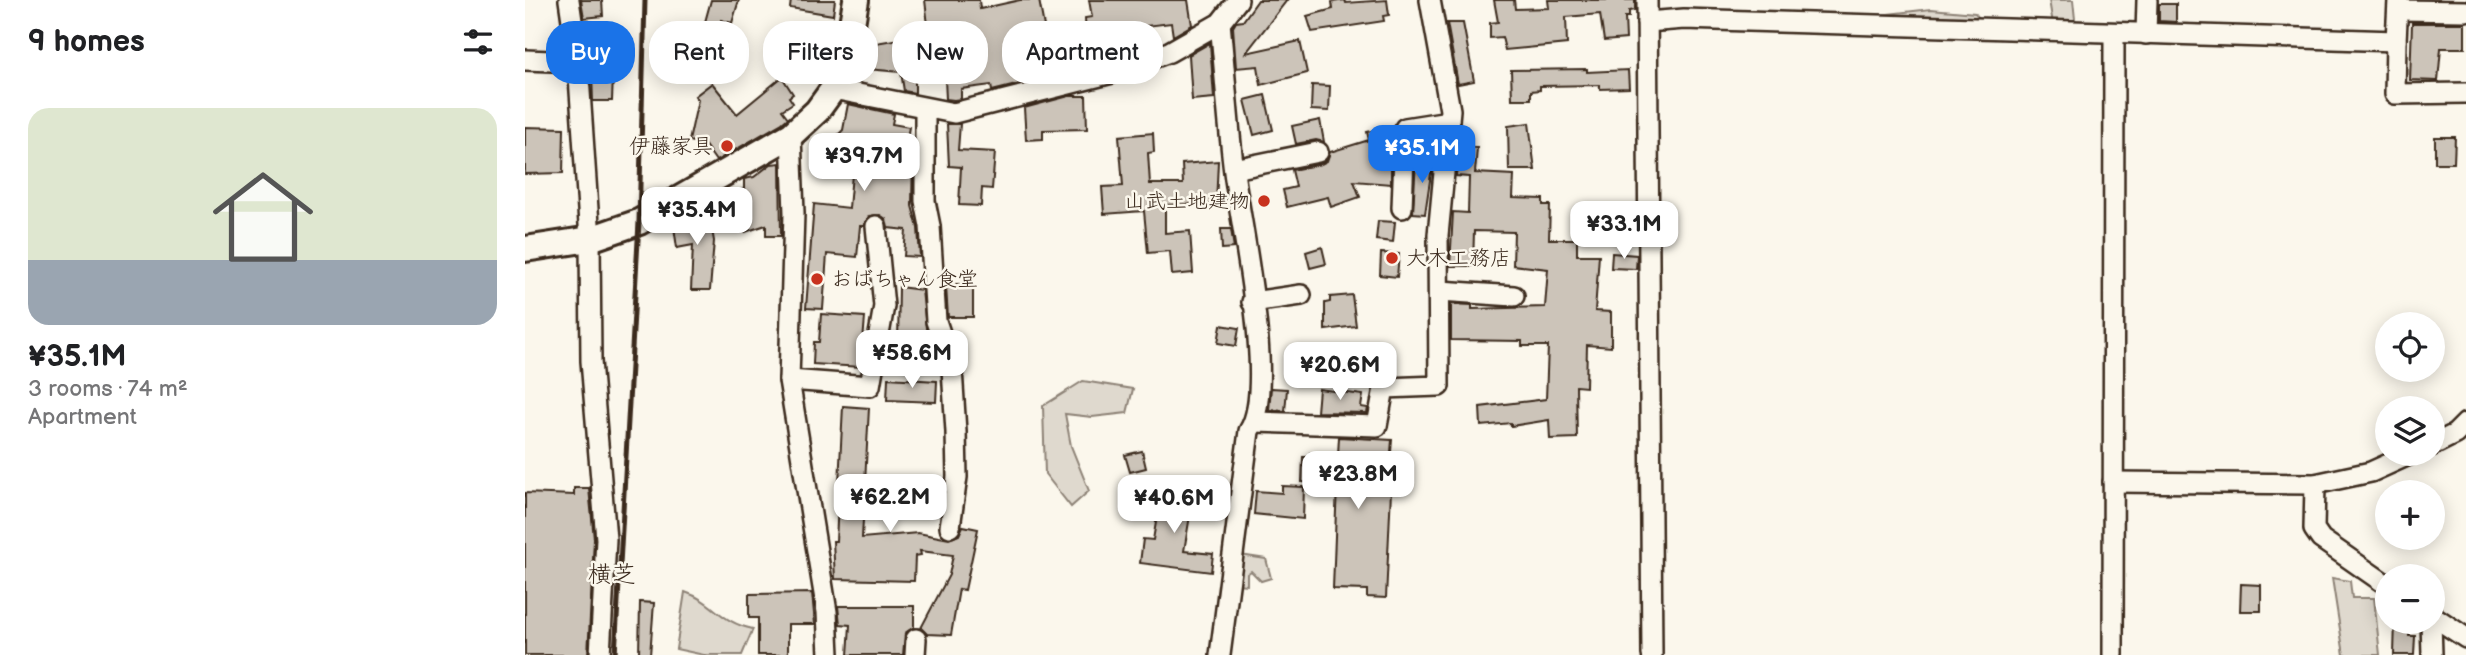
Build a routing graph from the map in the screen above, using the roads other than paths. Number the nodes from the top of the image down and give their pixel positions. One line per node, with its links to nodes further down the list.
1 (569, 0): 9 (street)
2 (856, 0): 18 (main road)
3 (1238, 0): 11 (street)
4 (1430, 0): 21 (street)
5 (1647, 0): 10 (street)
6 (2147, 0): 13 (street)
7 (2398, 5): 8 (street); 14 (street)
8 (2466, 11)
9 (572, 21)
10 (1647, 22): 12 (street); 48 (street)
11 (1220, 23): 20 (street); 24 (street)
12 (2114, 34): 13 (street); 38 (street)
13 (2146, 34): 14 (street)
14 (2396, 41): 19 (street)
15 (525, 60): 16 (street)
16 (546, 61)
17 (579, 84): 27 (street)
18 (833, 89): 20 (street); 22 (main road)
19 (2466, 93)
20 (925, 110): 40 (street)
21 (1449, 121): 25 (street); 29 (street)
22 (791, 135): 27 (main road); 33 (street)
23 (1318, 152): 24 (street)
24 (1234, 169): 32 (street)
25 (1402, 208)
26 (876, 226): 33 (street)
27 (590, 239): 28 (main road); 45 (street)
28 (525, 249)
29 (1440, 291): 31 (street); 34 (street)
30 (1301, 295): 32 (street)
31 (1514, 296)
32 (1252, 302): 34 (street)
33 (789, 380): 46 (street)
34 (1255, 422): 47 (street)
35 (2466, 422): 36 (street)
36 (2445, 439)
37 (2384, 466): 39 (street)
38 (2113, 482): 39 (street); 49 (street)
39 (2315, 484): 41 (street)
40 (950, 527)
41 (2375, 576)
42 (2445, 623): 44 (street)
43 (2431, 634): 50 (street)
44 (2466, 638)
45 (600, 655)
46 (829, 655)
47 (1220, 655)
48 (1652, 655)
49 (2113, 655)
50 (2432, 655)

